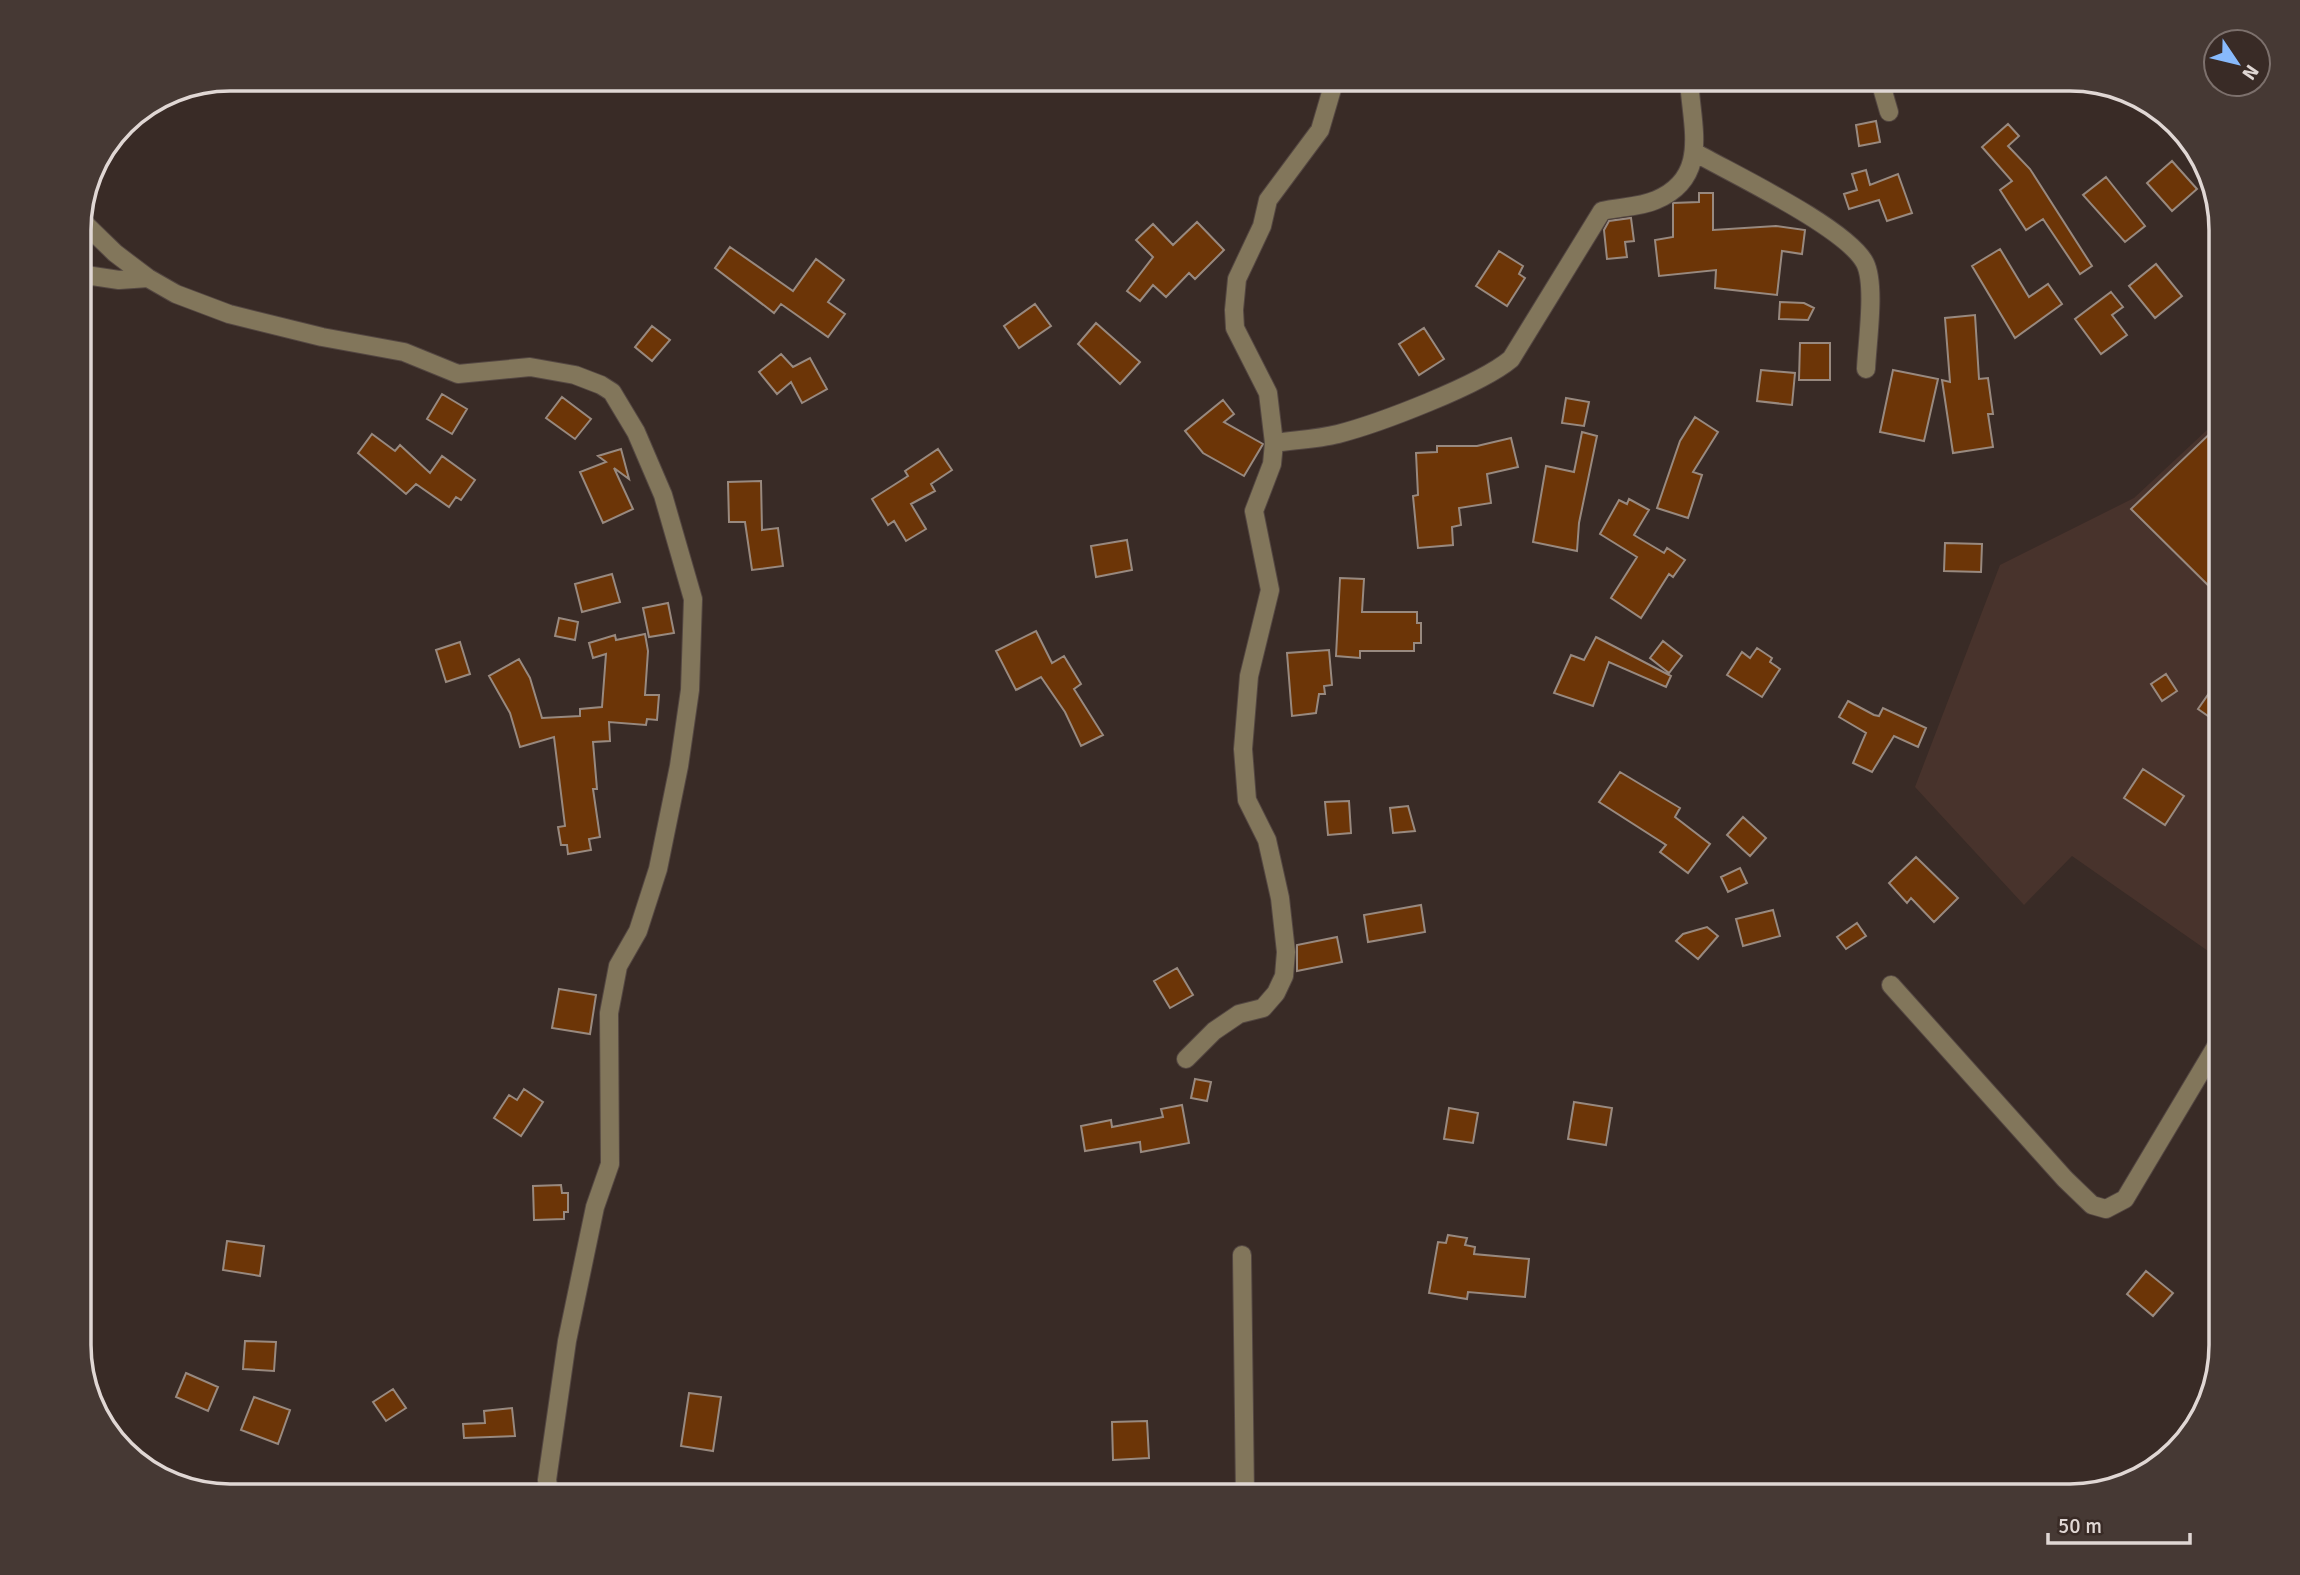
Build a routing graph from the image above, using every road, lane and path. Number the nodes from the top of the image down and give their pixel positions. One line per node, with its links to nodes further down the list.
1 (1331, 91): 10 (street)
2 (1690, 91): 5 (street)
3 (1883, 91): 4 (street)
4 (1889, 112)
5 (1696, 153): 9 (street); 10 (street)
6 (91, 230): 8 (street)
7 (91, 276): 8 (street)
8 (148, 278): 15 (street)
9 (1866, 369)
10 (1274, 443): 13 (street)
11 (1891, 985): 12 (street)
12 (2209, 1058)
13 (1186, 1059)
14 (1242, 1255): 16 (street)
15 (548, 1484)
16 (1245, 1484)

